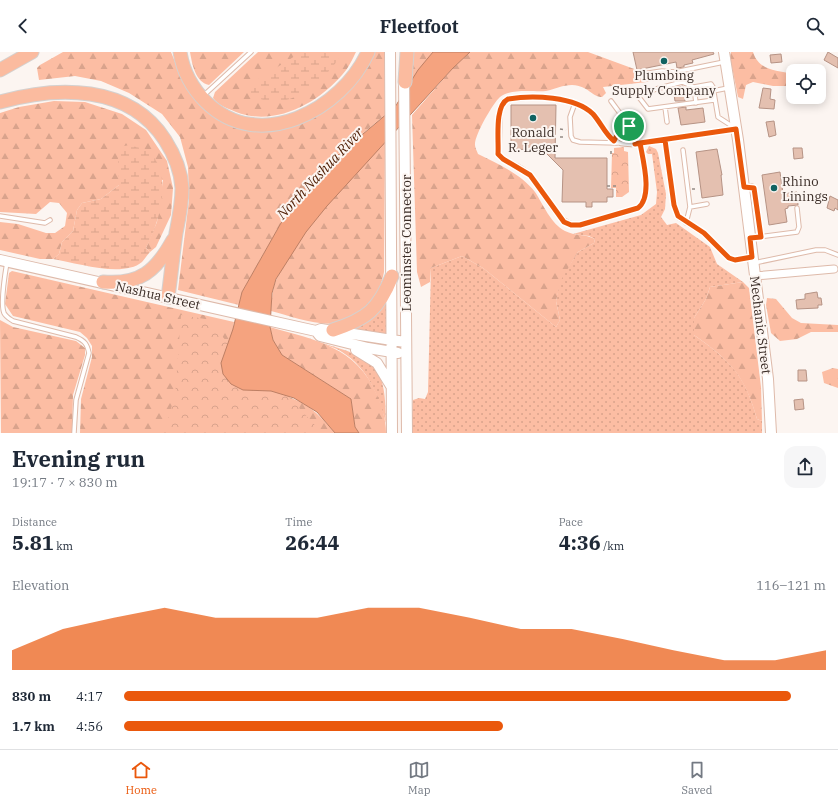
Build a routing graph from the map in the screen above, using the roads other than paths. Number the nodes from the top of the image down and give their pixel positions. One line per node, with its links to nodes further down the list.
1 (32, 52): 9 (highway)
2 (180, 52): 15 (highway)
3 (251, 52): 15 (lane)
4 (368, 52): 15 (highway)
5 (404, 52): 11 (main road, Leominster Connector)
6 (407, 52): 11 (highway)
7 (390, 56): 43 (main road, Leominster Connector)
8 (724, 57): 10 (lane); 13 (main road, Mechanic Street)
9 (0, 70)
10 (642, 74)
11 (405, 82): 50 (main road, Leominster Connector)
12 (694, 87): 14 (lane); 20 (lane); 21 (lane)
13 (729, 88): 14 (lane); 23 (main road, Mechanic Street)
14 (713, 91): 16 (lane)
15 (202, 98)
16 (714, 100): 20 (lane); 23 (lane)
17 (611, 101): 27 (lane)
18 (0, 102): 36 (highway)
19 (575, 103): 25 (lane); 25 (lane); 26 (lane)
20 (696, 103): 21 (lane)
21 (665, 107): 22 (lane)
22 (667, 122)
23 (736, 129): 24 (lane); 29 (main road, Mechanic Street)
24 (665, 140): 26 (lane); 35 (lane)
25 (619, 143): 27 (lane)
26 (640, 143): 27 (lane)
27 (635, 144)
28 (683, 150): 31 (lane)
29 (744, 187): 37 (lane); 38 (main road, Mechanic Street)
30 (707, 204): 31 (lane)
31 (690, 207): 35 (lane)
32 (797, 208): 37 (lane)
33 (0, 216): 34 (lane)
34 (50, 220)
35 (686, 223): 41 (lane)
36 (176, 233): 45 (highway); 46 (highway)
37 (761, 237): 38 (lane)
38 (750, 238): 41 (main road, Mechanic Street)
39 (838, 254): 41 (lane)
40 (3, 260): 45 (main road, Nashua Street); 54 (lane)
41 (753, 260): 44 (main road, Mechanic Street)
42 (834, 269): 44 (street)
43 (392, 276): 47 (highway); 49 (main road, Leominster Connector)
44 (755, 276): 57 (main road, Mechanic Street)
45 (103, 282): 46 (main road, Nashua Street)
46 (168, 297): 48 (main road, Nashua Street)
47 (333, 330): 48 (main road, Nashua Street); 49 (main road, Nashua Street)
48 (318, 334): 51 (main road, Nashua Street); 53 (main road)
49 (392, 341): 50 (main road, Nashua Street); 51 (main road, Leominster Connector)
50 (406, 342): 52 (main road, Leominster Connector)
51 (392, 352): 52 (main road, Nashua Street); 53 (main road, Leominster Connector)
52 (406, 354): 56 (main road, Leominster Connector)
53 (392, 388): 55 (main road, Leominster Connector)
54 (74, 433)
55 (392, 433)
56 (407, 433)
57 (771, 433)

